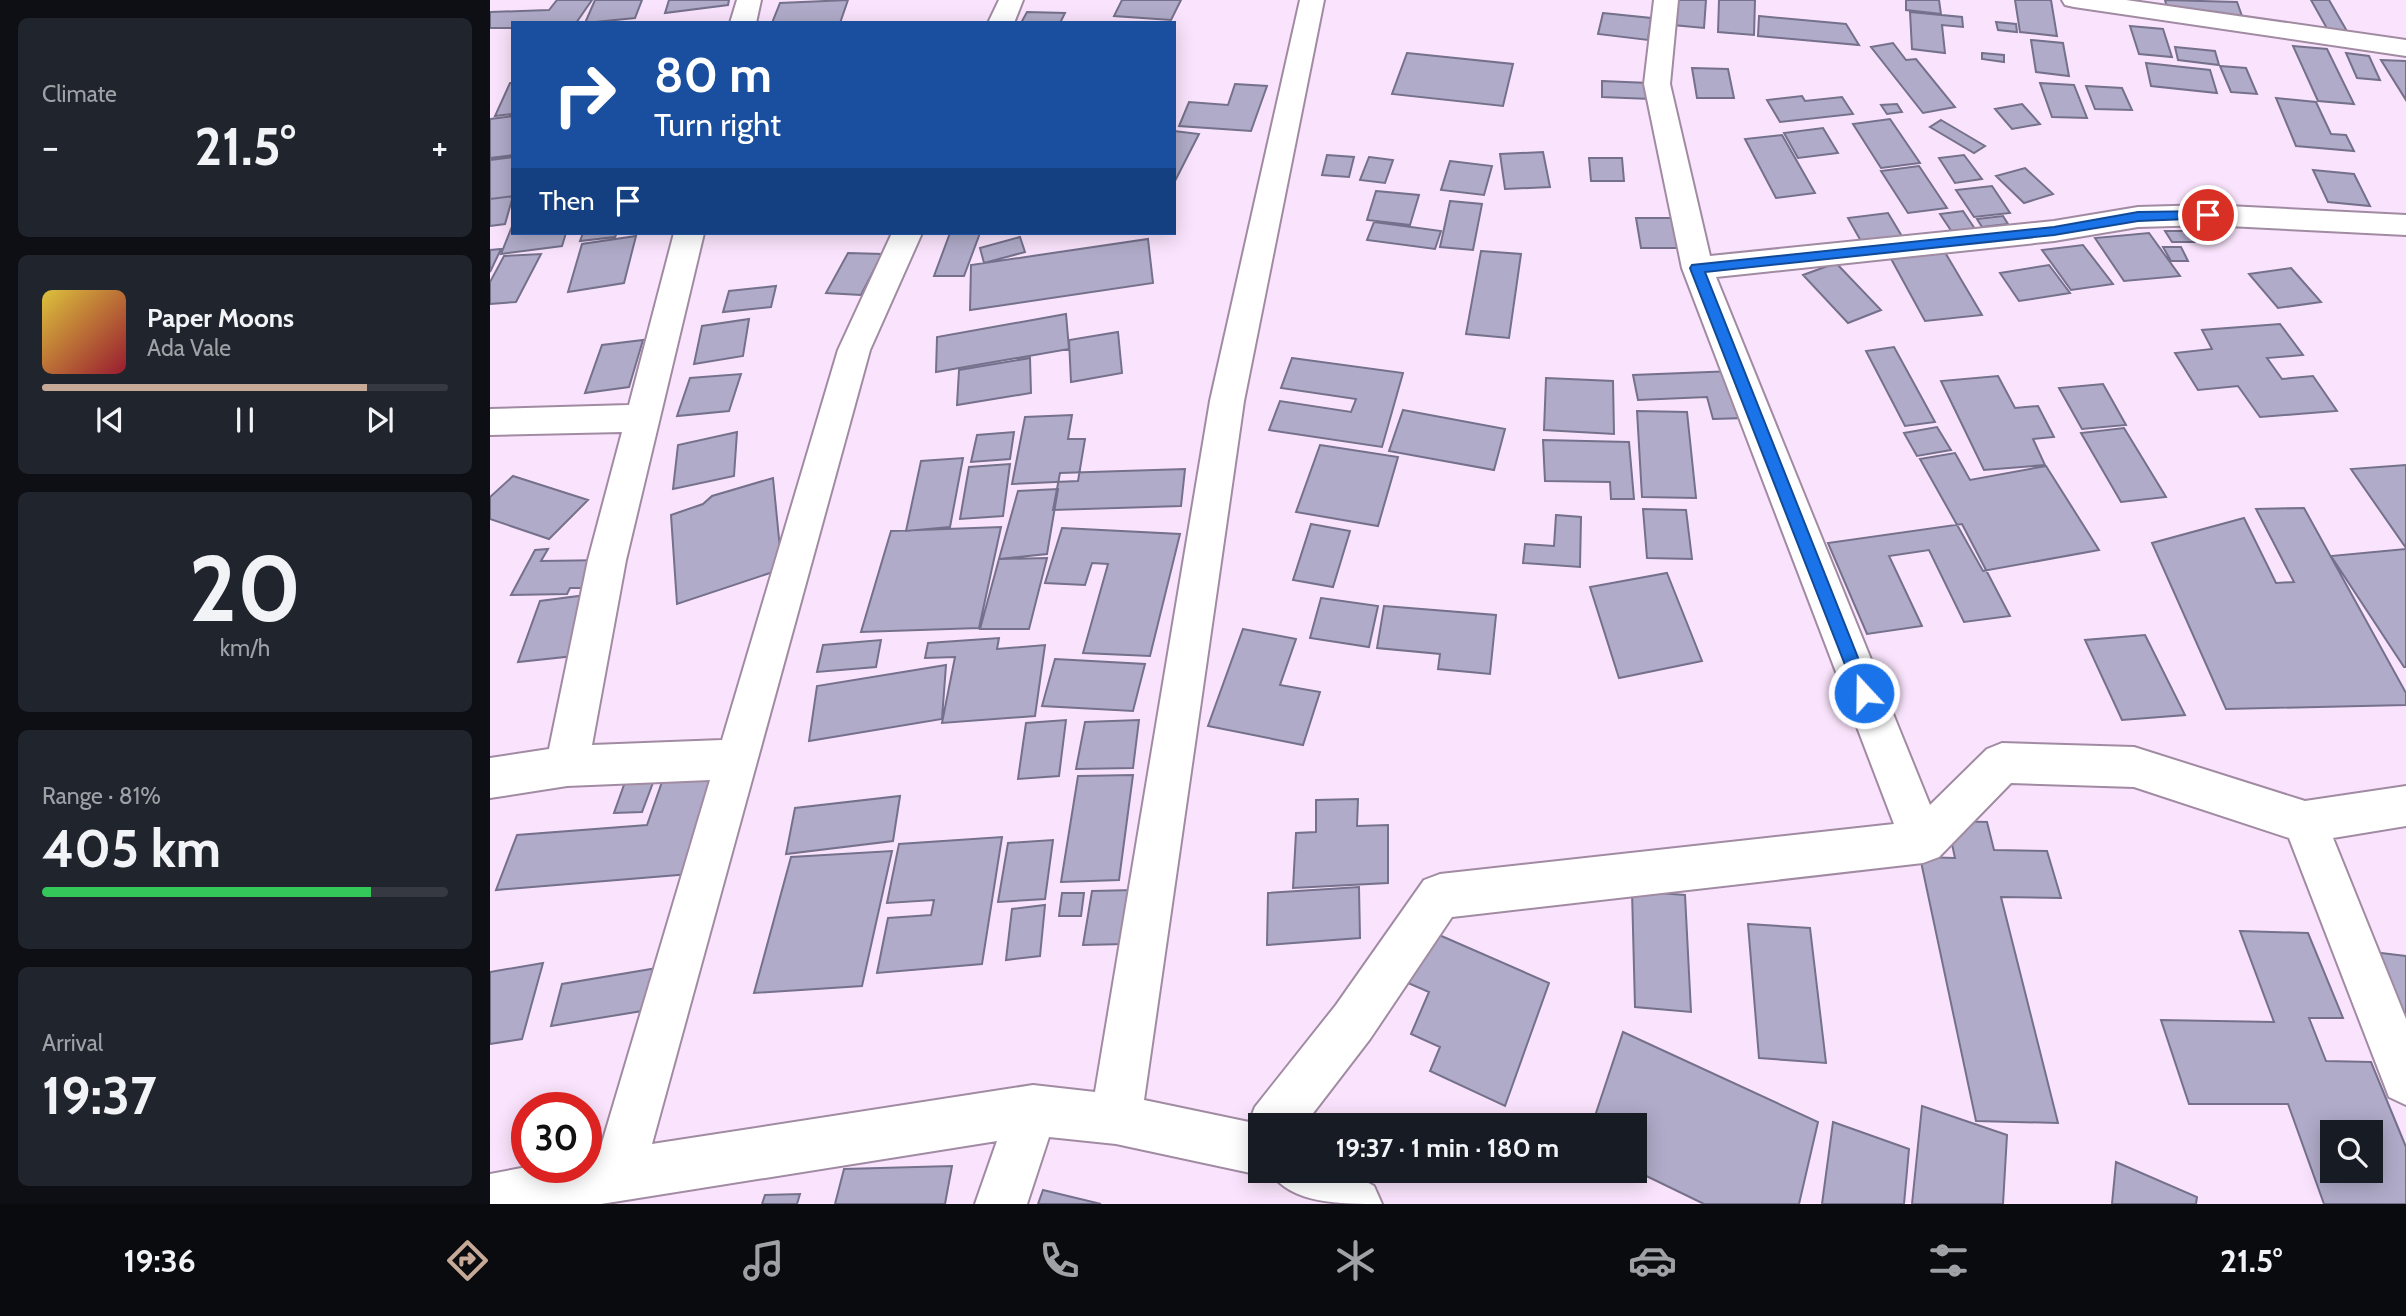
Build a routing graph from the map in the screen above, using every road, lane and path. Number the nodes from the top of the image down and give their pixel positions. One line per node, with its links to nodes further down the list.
1 (749, 0): 6 (street)
2 (1011, 0): 7 (street)
3 (1312, 0): 24 (street)
4 (1666, 0): 12 (street)
5 (2074, 0): 8 (street)
6 (744, 21)
7 (1002, 21)
8 (2406, 48)
9 (2406, 225): 12 (street)
10 (688, 235): 13 (street)
11 (906, 235): 15 (street)
12 (1697, 268): 20 (street)
13 (641, 418): 14 (street); 16 (street)
14 (490, 422)
15 (737, 759): 16 (street); 26 (street)
16 (567, 766): 17 (street)
17 (490, 778)
18 (2406, 806): 19 (street)
19 (2305, 822): 20 (street); 21 (street)
20 (1923, 842): 23 (street)
21 (2406, 1080)
22 (1033, 1110): 24 (street); 26 (street); 29 (street)
23 (1292, 1113)
24 (1116, 1119): 25 (street)
25 (1248, 1143)
26 (618, 1175): 28 (street)
27 (1324, 1183): 30 (street)
28 (490, 1200)
29 (1001, 1204)
30 (1356, 1204)

